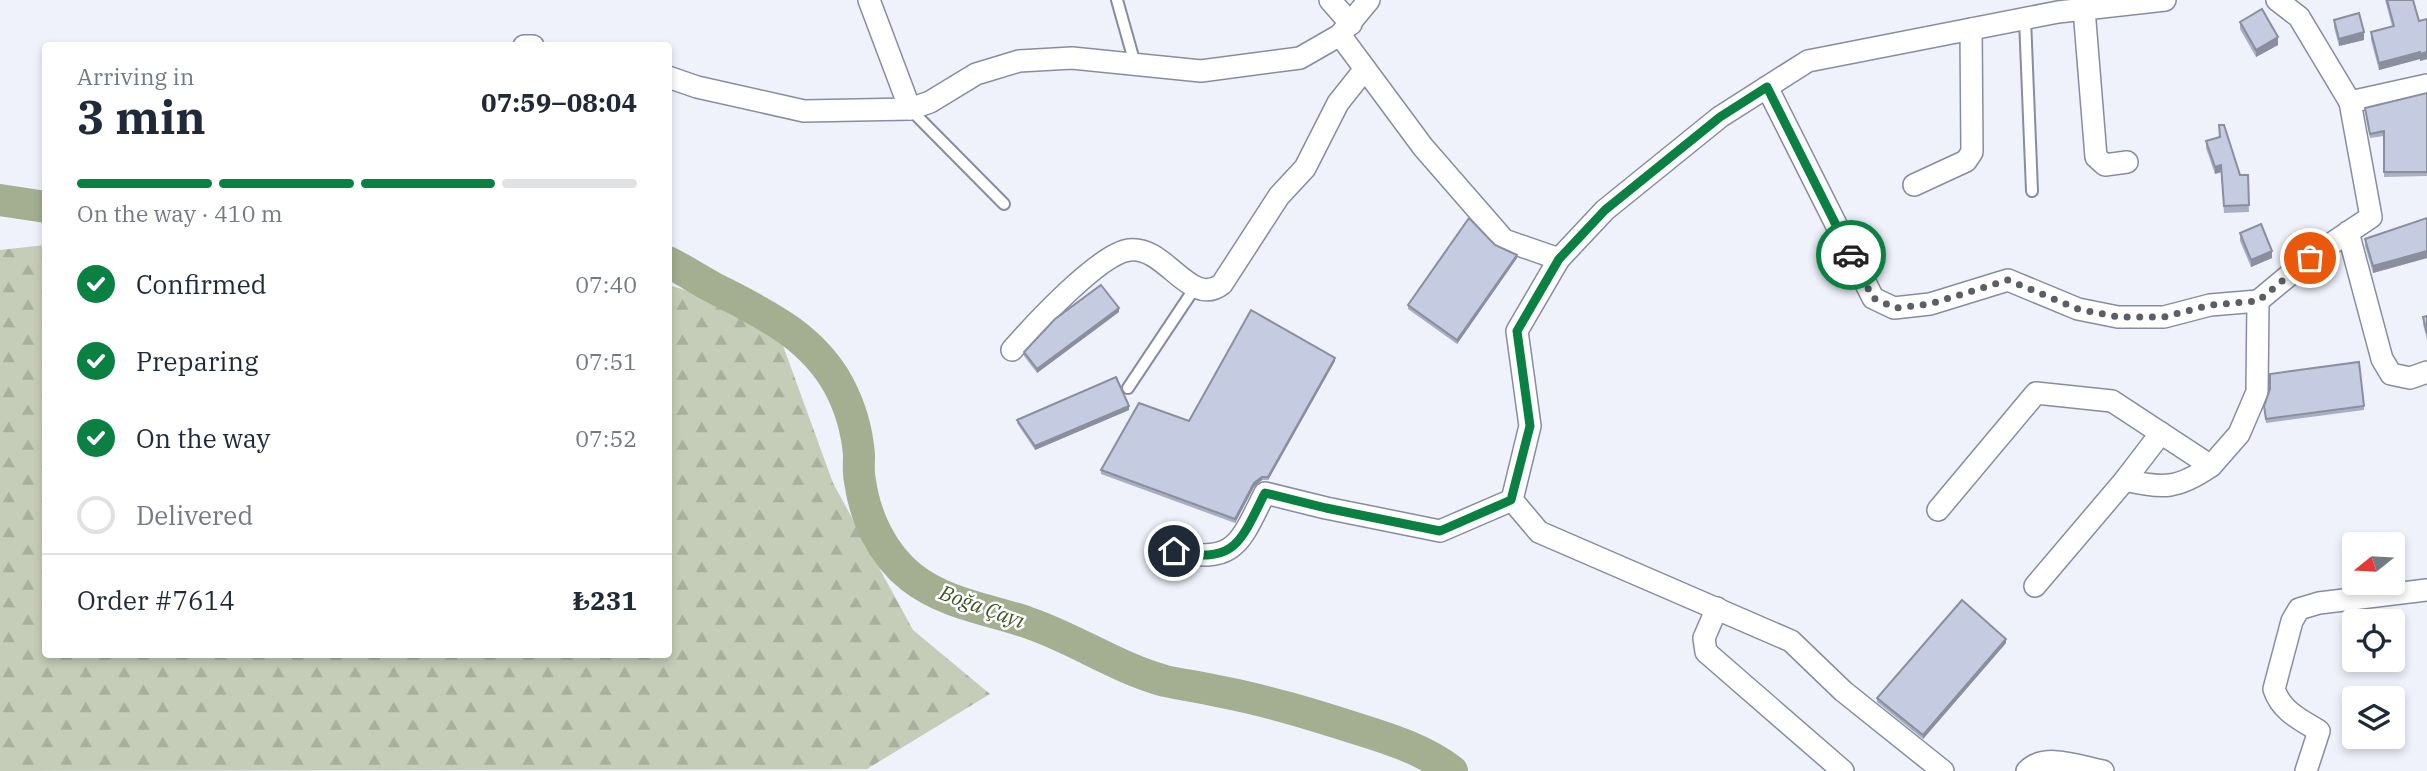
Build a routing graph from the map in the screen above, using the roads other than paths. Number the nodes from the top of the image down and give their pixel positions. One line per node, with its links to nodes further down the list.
1 (869, 0): 18 (street)
2 (1117, 0): 12 (lane)
3 (1330, 0): 10 (street)
4 (1369, 0): 10 (street)
5 (2157, 0): 6 (street); 8 (street)
6 (2165, 0)
7 (2277, 0): 17 (street)
8 (2084, 9): 9 (street); 19 (street)
9 (2025, 19): 11 (street); 21 (lane)
10 (1345, 29): 12 (street); 13 (street)
11 (1971, 29): 16 (street); 20 (street)
12 (1135, 64): 18 (street)
13 (1365, 69): 24 (street); 25 (street)
14 (672, 78): 18 (street)
15 (2427, 85): 17 (street)
16 (1767, 87): 24 (street); 26 (street)
17 (2350, 102): 23 (street)
18 (910, 109): 22 (lane)
19 (2127, 162)
20 (1914, 185)
21 (2032, 191)
22 (1003, 204)
23 (2348, 232): 26 (street); 28 (street)
24 (1559, 259): 33 (street)
25 (1194, 289): 27 (street); 29 (lane)
26 (2258, 301): 31 (street)
27 (1012, 350)
28 (2427, 372)
29 (1128, 388)
30 (2161, 433): 31 (street); 32 (street); 34 (street)
31 (2211, 466): 32 (street)
32 (2125, 480): 36 (street)
33 (1511, 500): 35 (street); 38 (street)
34 (1938, 510)
35 (1174, 551)
36 (2035, 586)
37 (2427, 590): 43 (street)
38 (1717, 608): 39 (street); 40 (street)
39 (1843, 771)
40 (1943, 771)
41 (2028, 771): 42 (street)
42 (2103, 771)
43 (2306, 771)

